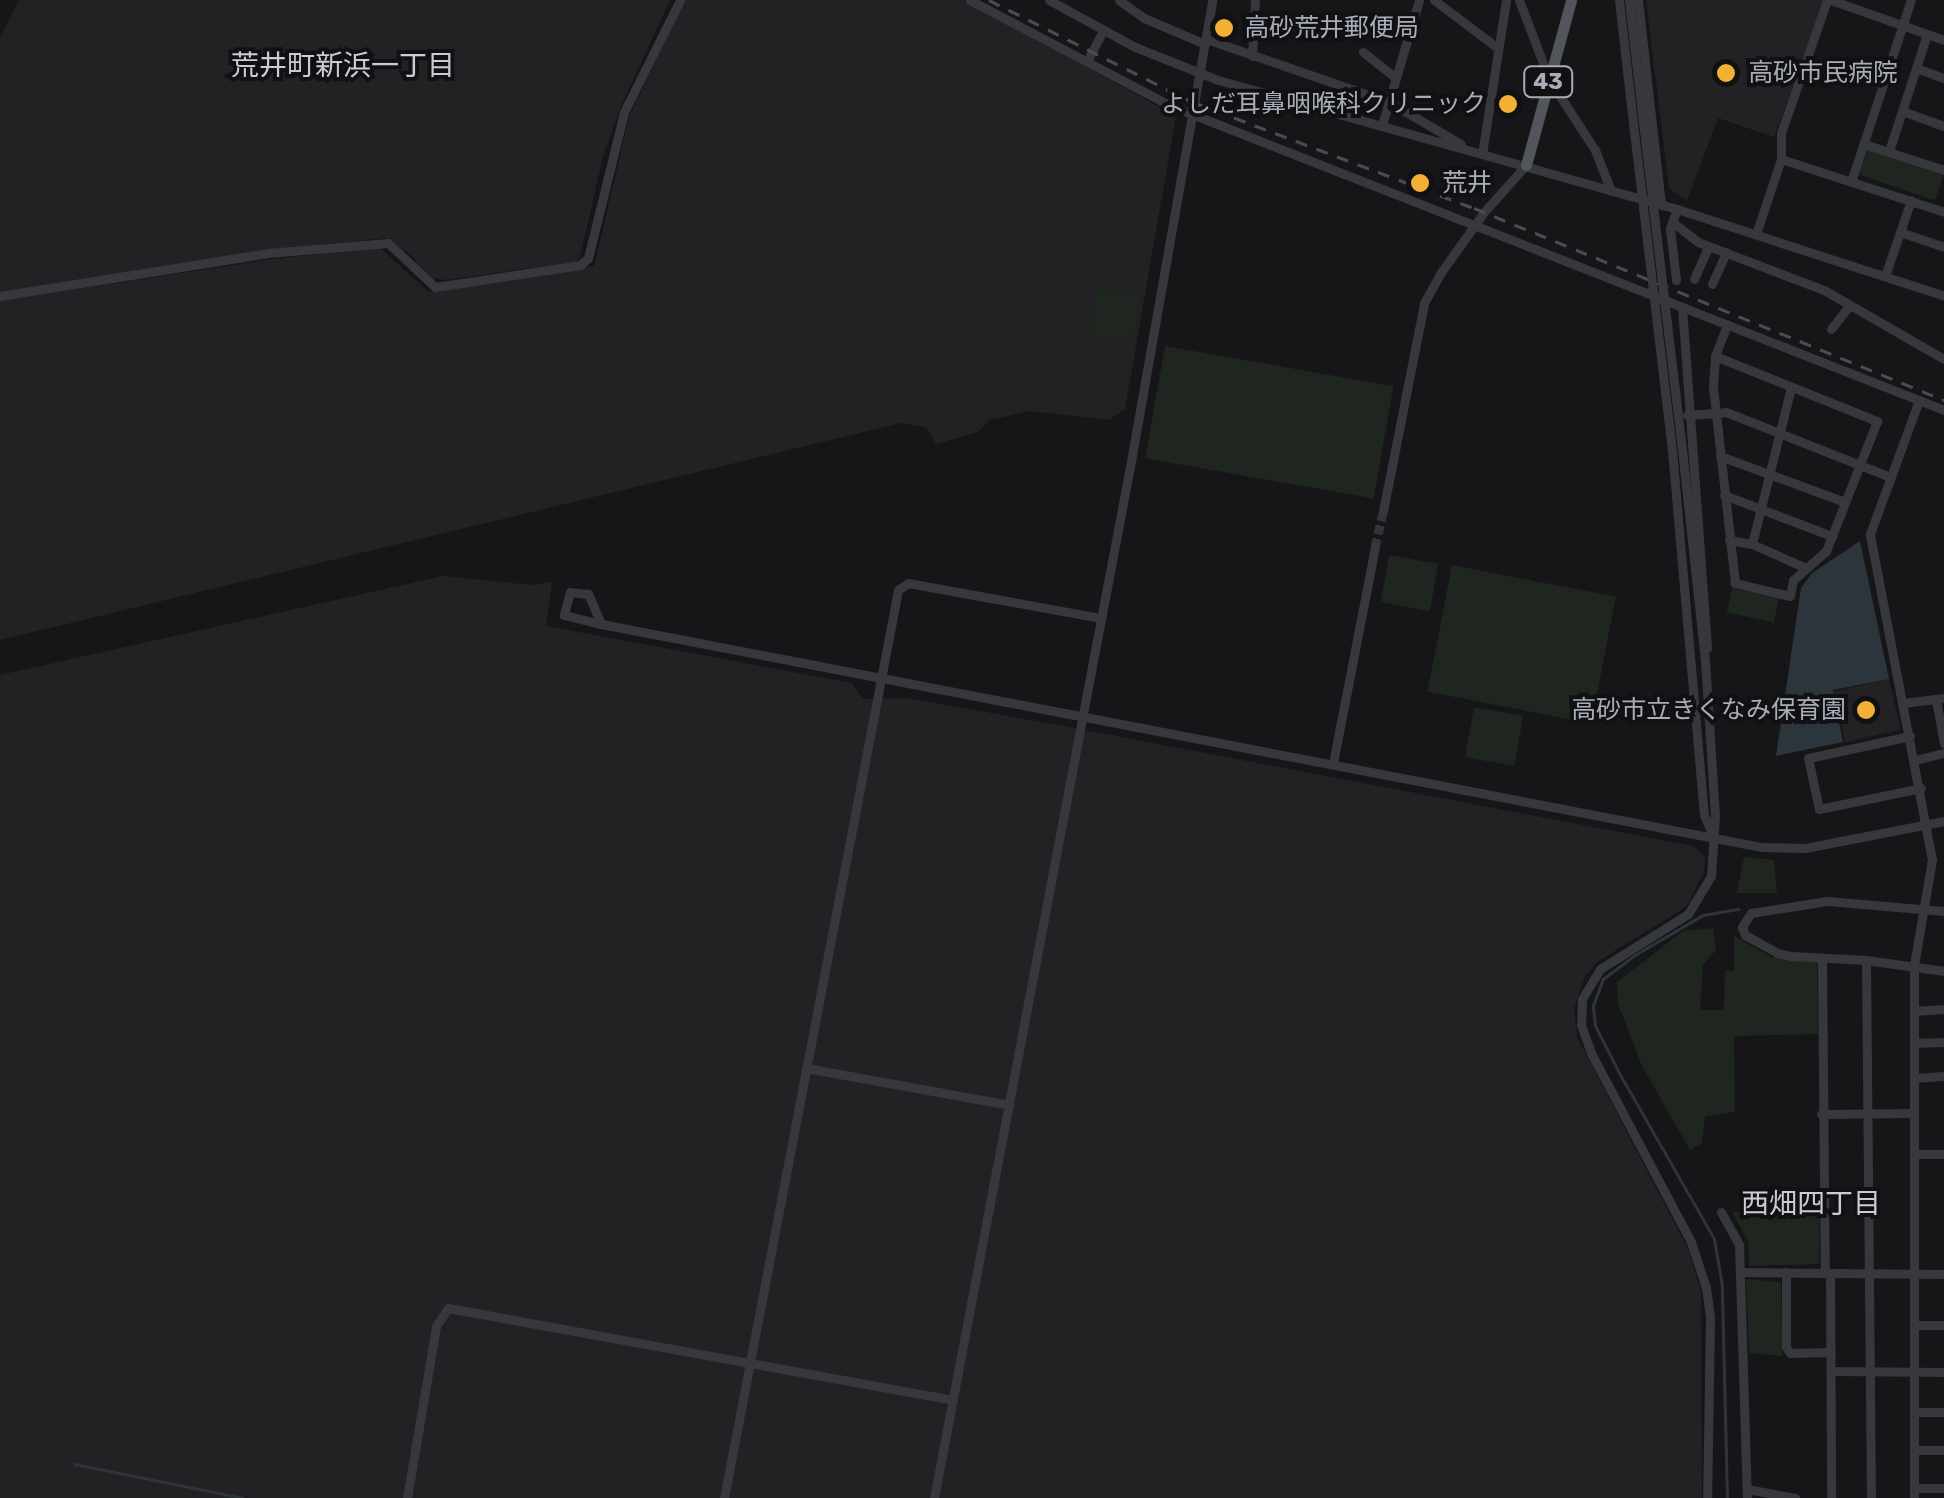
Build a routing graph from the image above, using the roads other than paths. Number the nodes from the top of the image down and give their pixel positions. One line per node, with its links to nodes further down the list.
1 (680, 0): 61 (street)
2 (970, 0): 25 (street)
3 (1049, 0): 18 (street)
4 (1119, 0): 21 (street)
5 (1212, 0): 21 (street)
6 (1255, 0): 24 (street)
7 (1419, 0): 28 (street)
8 (1434, 0): 22 (street)
9 (1506, 0): 22 (street)
10 (1519, 0): 30 (street)
11 (1572, 0): 30 (main road, 43)
12 (1619, 0): 34 (street)
13 (1629, 0): 34 (street)
14 (1638, 0): 47 (street)
15 (1829, 0): 17 (street); 41 (street)
16 (1911, 0): 17 (street)
17 (1902, 26): 19 (street); 37 (street)
18 (1103, 31): 25 (street); 27 (street)
19 (1927, 34): 20 (street); 26 (street)
20 (1944, 40)
21 (1205, 41): 24 (street); 27 (street)
22 (1498, 48): 40 (street)
23 (1363, 52): 28 (street)
24 (1252, 56): 31 (street)
25 (1087, 61): 33 (street)
26 (1916, 68): 29 (street); 32 (street)
27 (1200, 73): 33 (street); 35 (street)
28 (1396, 78): 31 (street)
29 (1944, 78)
30 (1549, 79): 42 (main road, 43); 45 (street)
31 (1389, 102): 35 (street); 38 (street)
32 (1902, 111): 36 (street); 39 (street)
33 (1192, 113): 50 (street); 89 (street)
34 (1638, 122): 75 (street, bridge)
35 (1382, 124): 38 (street)
36 (1944, 126)
37 (1864, 144): 39 (street); 44 (street)
38 (1470, 150): 40 (street)
39 (1889, 151): 43 (street)
40 (1482, 154): 42 (street)
41 (1781, 158): 44 (street); 53 (street)
42 (1526, 165): 45 (street); 50 (street)
43 (1944, 170)
44 (1852, 179): 46 (street)
45 (1611, 191): 47 (street)
46 (1910, 200): 49 (street); 52 (street)
47 (1662, 205): 48 (street)
48 (1676, 209): 51 (street); 53 (street)
49 (1944, 212)
50 (1475, 224): 63 (street); 83 (street)
51 (1674, 224): 54 (street); 59 (street)
52 (1900, 232): 55 (street); 57 (street)
53 (1756, 234): 57 (street)
54 (1710, 246): 56 (street); 58 (street)
55 (1944, 247)
56 (1726, 252): 60 (street); 64 (street)
57 (1885, 276): 62 (street)
58 (1694, 278)
59 (1676, 280)
60 (1712, 284)
61 (0, 296)
62 (1944, 296)
63 (1682, 307): 65 (street); 73 (street)
64 (1848, 307): 66 (street); 68 (street)
65 (1727, 324): 67 (street); 70 (street)
66 (1829, 328)
67 (1715, 356): 69 (street); 72 (street)
68 (1944, 359)
69 (1791, 387): 74 (street); 77 (street)
70 (1919, 400): 71 (street); 79 (street)
71 (1944, 410)
72 (1714, 411): 73 (street); 74 (street); 76 (street)
73 (1687, 414): 91 (street)
74 (1777, 431): 77 (street); 78 (street)
75 (1677, 450): 91 (street); 104 (street)
76 (1720, 456): 78 (street); 80 (street)
77 (1860, 464): 79 (street); 81 (street)
78 (1772, 473): 81 (street); 82 (street)
79 (1888, 476): 94 (street)
80 (1724, 496): 82 (street); 85 (street)
81 (1845, 502): 84 (street)
82 (1762, 509): 84 (street); 86 (street)
83 (1383, 511)
84 (1832, 536): 88 (street)
85 (1729, 540): 86 (street); 88 (street)
86 (1752, 544): 88 (street)
87 (1375, 547): 100 (street)
88 (1804, 568)
89 (1100, 618): 92 (street); 95 (street)
90 (601, 624): 90 (street); 92 (street)
91 (1704, 661): 104 (street)
92 (881, 678): 95 (street); 115 (street)
93 (1940, 699): 94 (street); 97 (street)
94 (1904, 703): 96 (street)
95 (1082, 719): 100 (street); 118 (street)
96 (1910, 736): 99 (street); 101 (street)
97 (1944, 742)
98 (1944, 754): 99 (street)
99 (1915, 760): 101 (street)
100 (1333, 763): 104 (street)
101 (1921, 788): 103 (street)
102 (1944, 821): 103 (street)
103 (1928, 824): 104 (street); 105 (street)
104 (1716, 840): 150 (street)
105 (1923, 910): 106 (street); 107 (street); 109 (street)
106 (1944, 911)
107 (1822, 958): 108 (street); 121 (street)
108 (1866, 960): 109 (street); 119 (street)
109 (1914, 965): 110 (street); 112 (street)
110 (1944, 970)
111 (1944, 1009): 112 (street)
112 (1914, 1011): 114 (street)
113 (1944, 1042): 114 (street)
114 (1914, 1043): 117 (street)
115 (806, 1068): 118 (street); 134 (street)
116 (1944, 1076): 117 (street)
117 (1914, 1078): 120 (street)
118 (1010, 1106): 139 (street)
119 (1866, 1113): 120 (street); 121 (street); 128 (street)
120 (1914, 1113): 122 (street)
121 (1821, 1114): 127 (street)
122 (1914, 1154): 123 (street); 129 (street)
123 (1944, 1154)
124 (1721, 1212): 125 (street)
125 (1741, 1272): 126 (street); 146 (street)
126 (1786, 1272): 127 (street); 133 (street)
127 (1828, 1273): 128 (street); 133 (street)
128 (1870, 1274): 129 (street); 136 (street)
129 (1914, 1274): 130 (street); 131 (street)
130 (1944, 1274)
131 (1914, 1325): 132 (street); 137 (street)
132 (1944, 1325)
133 (1831, 1352): 135 (street)
134 (750, 1364): 139 (street); 147 (street); 148 (street)
135 (1832, 1372): 136 (street); 152 (street)
136 (1871, 1372): 137 (street); 153 (street)
137 (1914, 1372): 138 (street); 140 (street)
138 (1944, 1372)
139 (953, 1400): 149 (street)
140 (1914, 1412): 141 (street); 142 (street)
141 (1944, 1412)
142 (1914, 1450): 143 (street); 145 (street)
143 (1944, 1450)
144 (1944, 1488): 145 (street)
145 (1914, 1493)
146 (1747, 1494): 151 (street)
147 (407, 1498)
148 (724, 1498)
149 (934, 1498)
150 (1706, 1498)
151 (1795, 1498)
152 (1831, 1498)
153 (1871, 1498)

